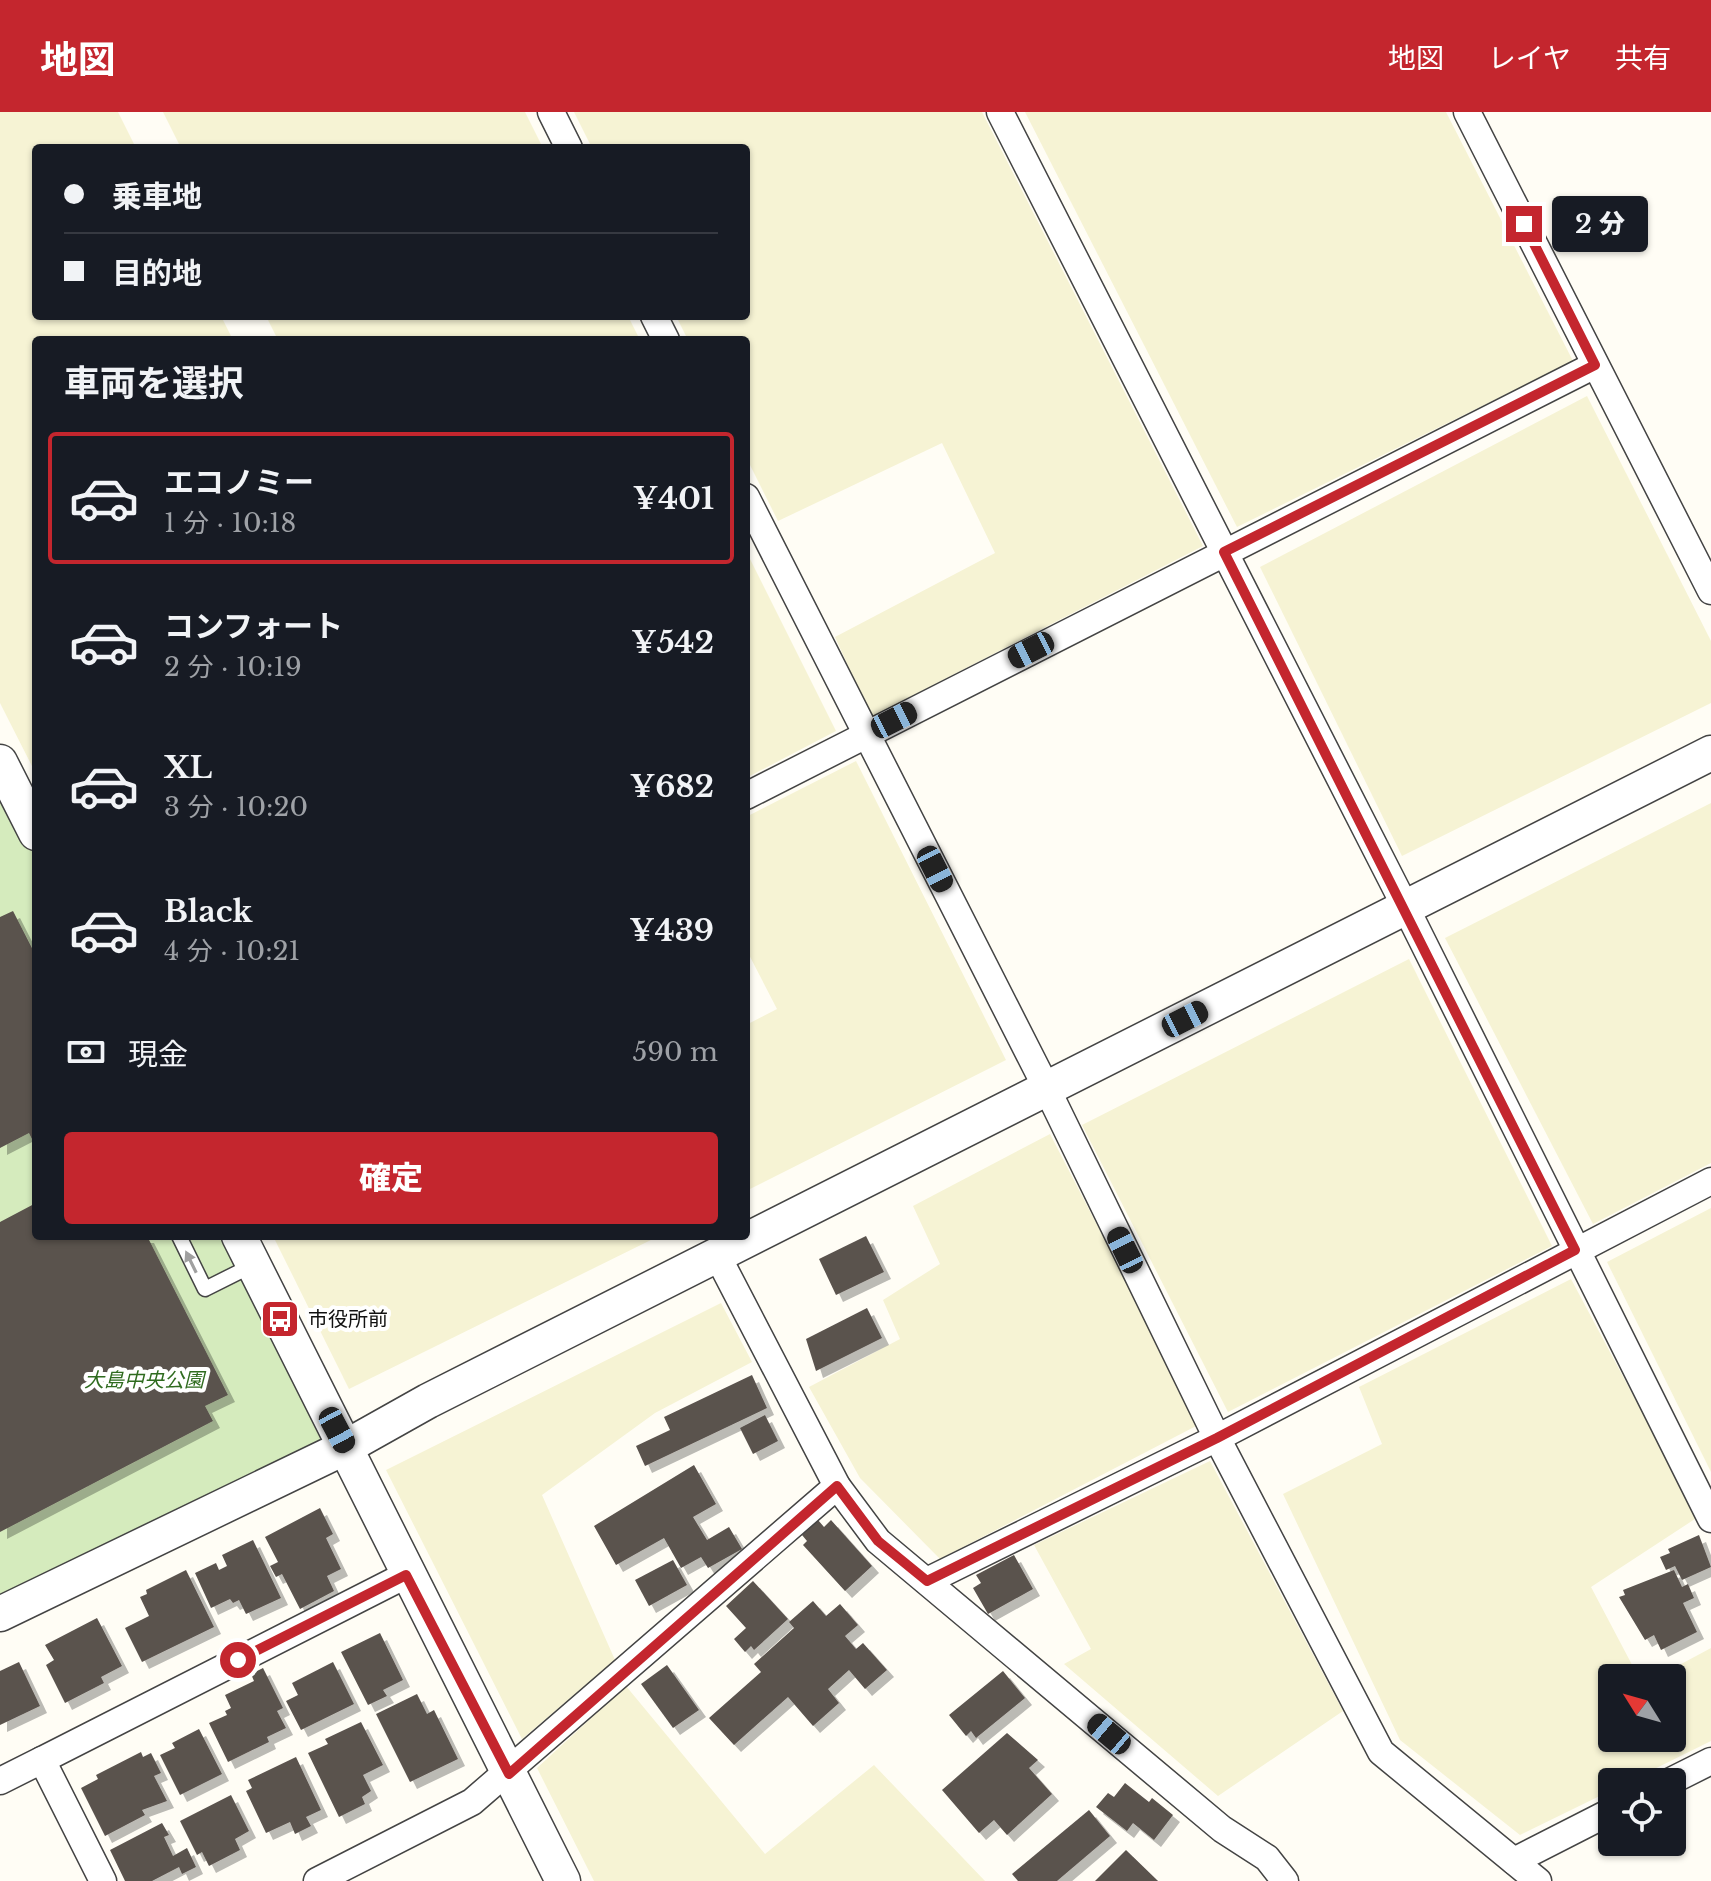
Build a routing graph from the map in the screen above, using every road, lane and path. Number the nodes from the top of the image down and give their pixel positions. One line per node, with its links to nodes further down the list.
1 (551, 112): 4 (street)
2 (1000, 112): 7 (street)
3 (1467, 112): 5 (street)
4 (567, 144)
5 (1595, 365): 7 (street); 8 (street)
6 (750, 505): 9 (street)
7 (1224, 552): 9 (street); 14 (street)
8 (1711, 591)
9 (866, 734): 12 (street); 15 (street)
10 (1711, 753): 14 (street)
11 (0, 762): 13 (street)
12 (750, 794)
13 (32, 825)
14 (1406, 908): 15 (street); 21 (street)
15 (1047, 1089): 17 (street); 23 (street)
16 (1711, 1181): 21 (street)
17 (750, 1238)
18 (181, 1240): 20 (lane, one-way to 18)
19 (747, 1240): 22 (street)
20 (246, 1250): 24 (street)
21 (1575, 1250): 23 (street); 26 (street)
22 (717, 1255): 24 (street); 25 (street)
23 (1217, 1438): 28 (street); 36 (street)
24 (346, 1447): 27 (street); 29 (street)
25 (837, 1486): 28 (street); 32 (street)
26 (1711, 1519)
27 (406, 1575): 30 (street); 32 (street)
28 (927, 1581): 40 (street)
29 (0, 1614)
30 (42, 1760): 34 (street); 37 (street)
31 (1711, 1761): 33 (street)
32 (509, 1774): 38 (street); 39 (street)
33 (1686, 1774)
34 (0, 1781)
35 (1598, 1818): 36 (street)
36 (1514, 1861): 41 (street)
37 (103, 1881)
38 (317, 1881)
39 (563, 1881)
40 (1285, 1881)
41 (1538, 1881)

